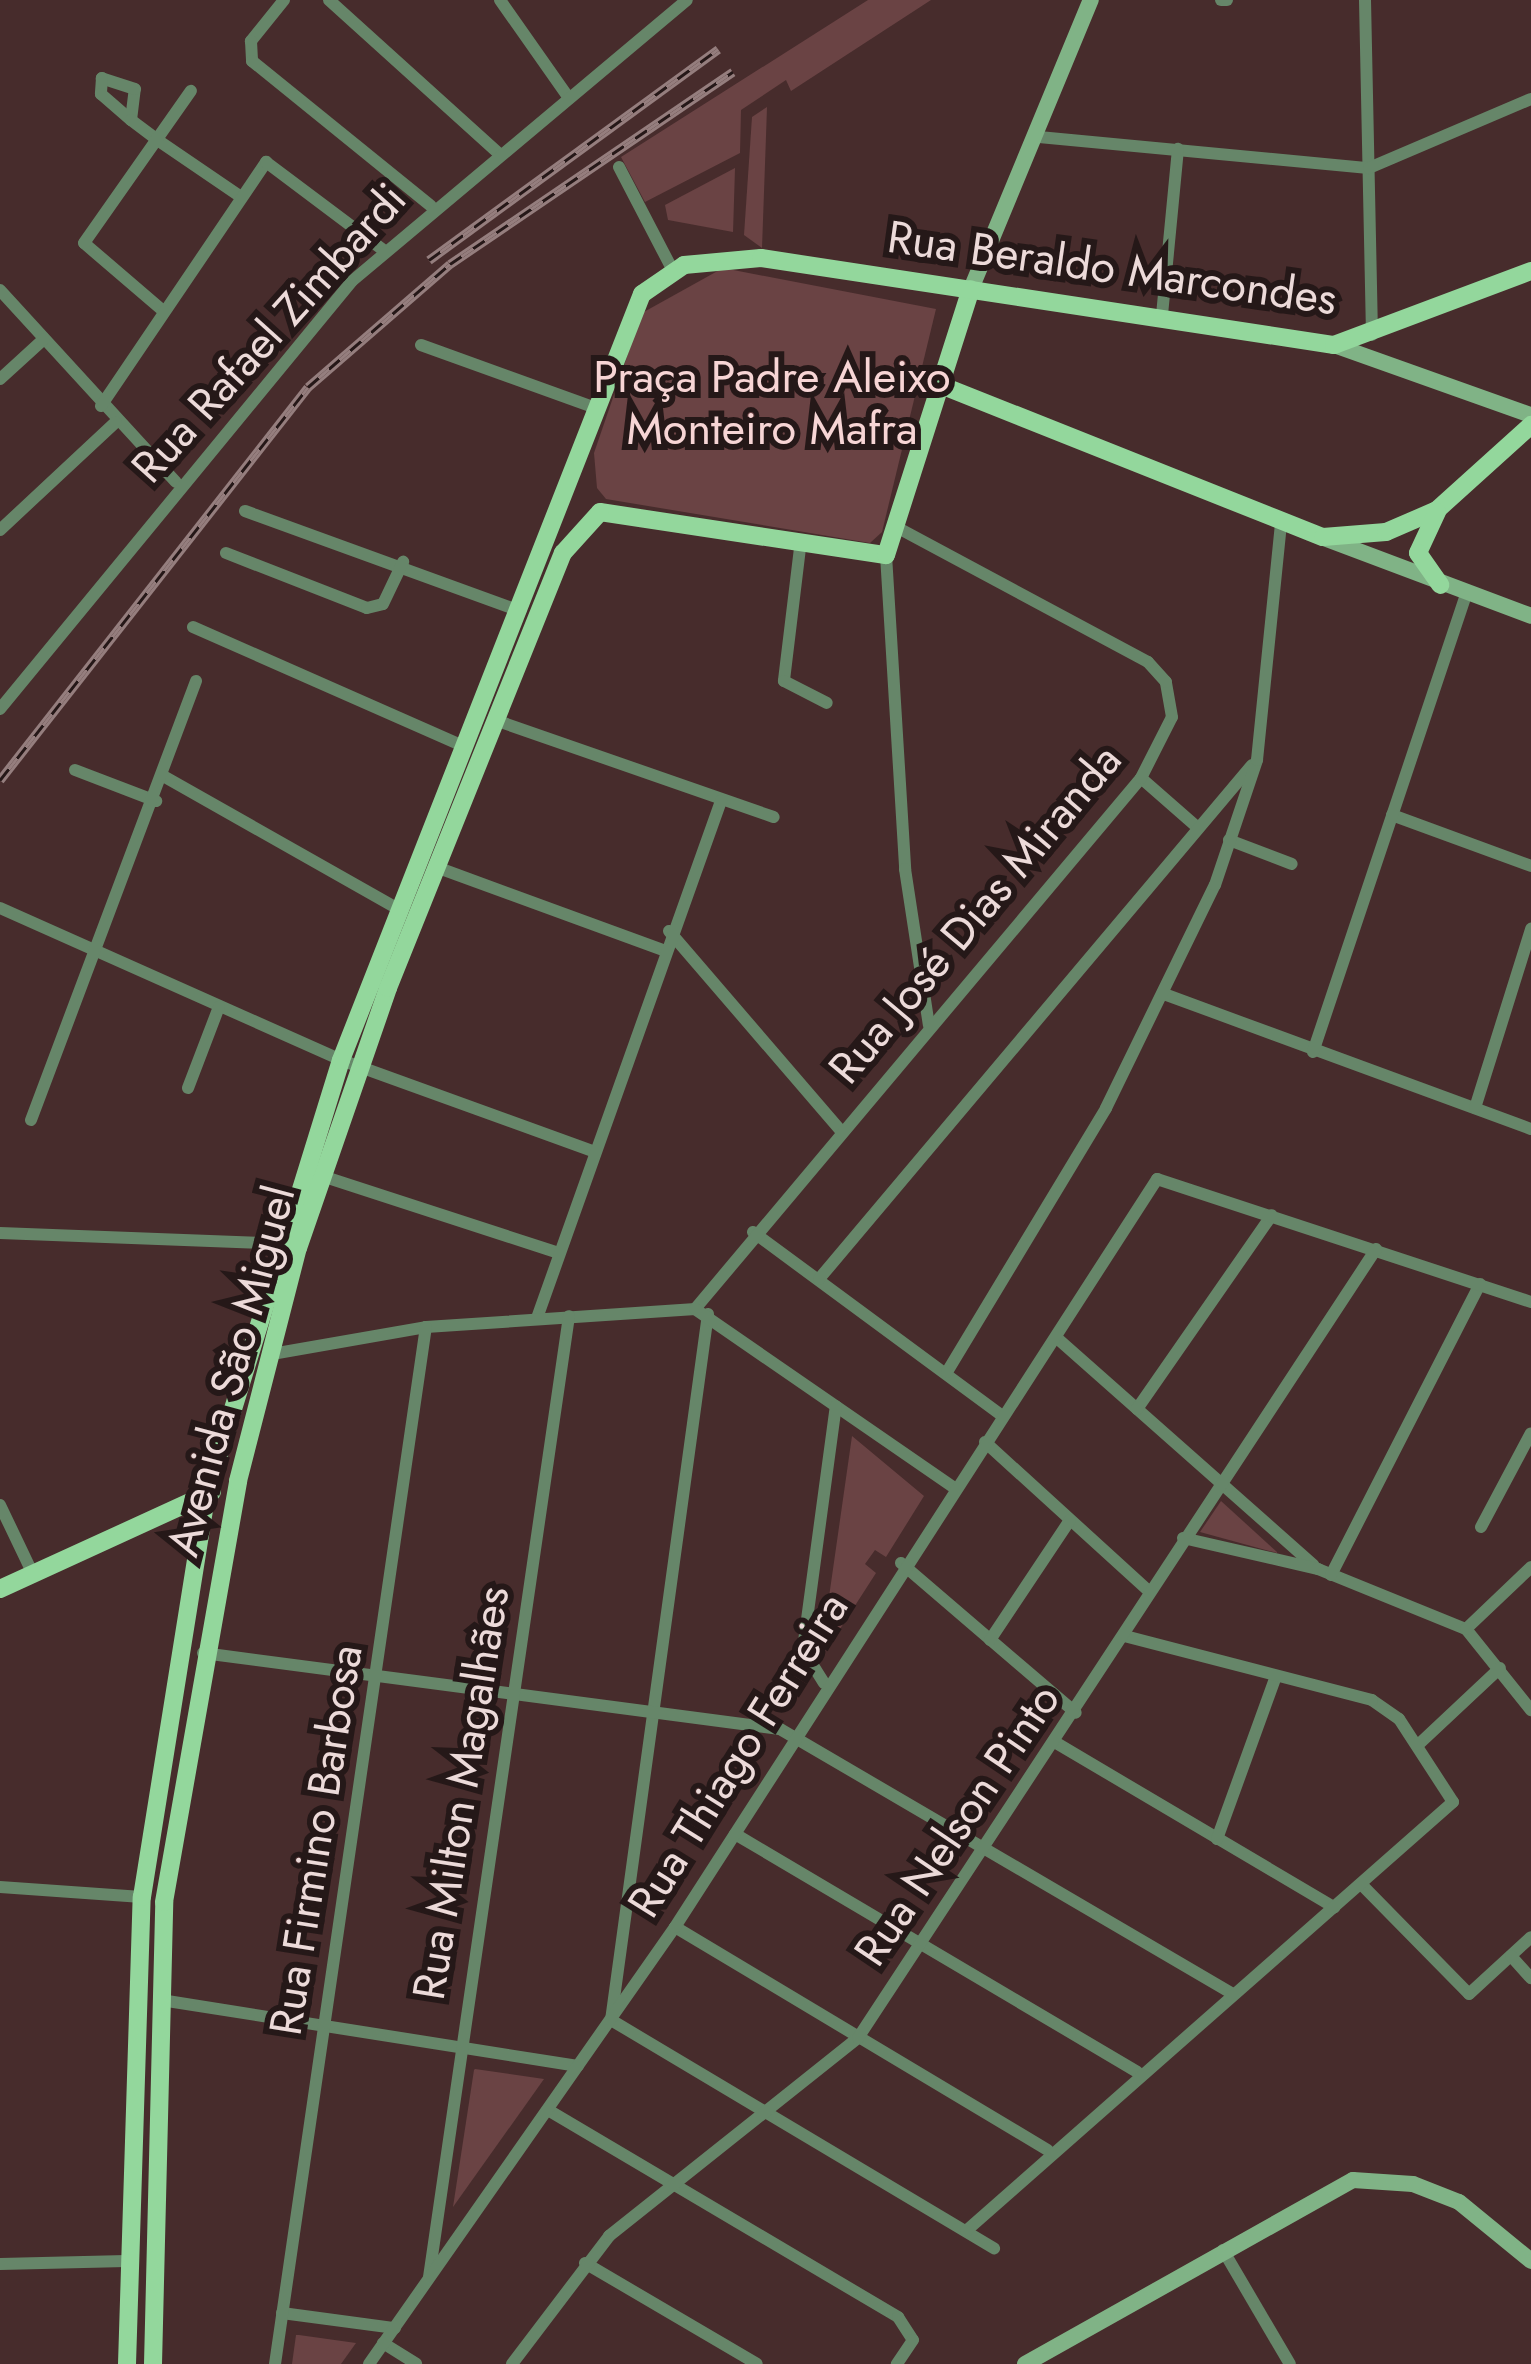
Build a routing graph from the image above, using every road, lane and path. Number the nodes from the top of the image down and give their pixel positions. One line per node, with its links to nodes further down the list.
1 (284, 0): 18 (street)
2 (329, 0): 14 (street)
3 (500, 0): 8 (street)
4 (687, 0): 8 (street, Rua Rafael Zimbardi)
5 (1091, 0): 11 (street)
6 (1365, 0): 16 (street)
7 (191, 91): 12 (street)
8 (566, 94): 14 (street, Rua Rafael Zimbardi)
9 (1531, 99): 16 (street)
10 (131, 119): 12 (street)
11 (1039, 137): 13 (street); 22 (street)
12 (156, 140): 17 (street); 24 (street)
13 (1178, 149): 16 (street); 25 (street)
14 (497, 152): 18 (street, Rua Rafael Zimbardi)
15 (619, 167): 20 (street)
16 (1369, 168): 26 (street)
17 (241, 197): 19 (street); 24 (street)
18 (431, 206): 19 (street, Rua Rafael Zimbardi)
19 (382, 250): 38 (street, Rua Rafael Zimbardi)
20 (672, 269): 22 (main road, Rua Beraldo Marcondes); 33 (main road, Avenida São Miguel)
21 (1531, 272): 26 (main road, Rua Beraldo Marcondes)
22 (970, 289): 25 (main road, Rua Beraldo Marcondes); 31 (main road)
23 (0, 290): 27 (street)
24 (160, 309): 32 (street)
25 (1162, 315): 29 (main road, Rua Beraldo Marcondes)
26 (1372, 334): 29 (main road, Rua Beraldo Marcondes)
27 (44, 339): 30 (street); 32 (street)
28 (421, 345): 33 (street)
29 (1334, 345): 34 (street)
30 (0, 379)
31 (938, 385): 42 (main road); 43 (main road)
32 (101, 406): 35 (street)
33 (599, 409): 37 (main road, Avenida São Miguel)
34 (1531, 415)
35 (116, 422): 38 (street); 44 (street)
36 (1531, 424): 39 (main road)
37 (583, 460): 41 (main road); 52 (main road, Avenida São Miguel)
38 (176, 482): 57 (street, Rua Rafael Zimbardi)
39 (1438, 510): 45 (main road); 50 (main road)
40 (244, 511): 49 (street)
41 (600, 512): 46 (main road); 58 (main road, Avenida São Miguel)
42 (1281, 525): 45 (main road); 60 (street)
43 (898, 528): 48 (main road); 63 (street, Rua José Dias Miranda)
44 (0, 530)
45 (1323, 537): 50 (street)
46 (800, 548): 48 (main road); 56 (street)
47 (226, 554): 49 (street)
48 (886, 555): 81 (street)
49 (403, 562): 52 (street)
50 (1440, 585): 51 (street)
51 (1466, 593): 53 (street); 66 (street)
52 (520, 611): 59 (main road, Avenida São Miguel)
53 (1531, 616)
54 (193, 627): 59 (street)
55 (196, 682): 62 (street)
56 (827, 703)
57 (0, 709)
58 (494, 720): 65 (street); 72 (main road, Avenida São Miguel)
59 (465, 747): 74 (main road, Avenida São Miguel)
60 (1257, 760): 68 (street); 69 (street)
61 (75, 770): 64 (street)
62 (165, 777): 64 (street); 74 (street)
63 (1141, 778): 68 (street); 81 (street, Rua José Dias Miranda)
64 (156, 801): 78 (street)
65 (721, 801): 67 (street); 76 (street)
66 (1392, 815): 71 (street); 82 (street)
67 (774, 817)
68 (1197, 827): 98 (street)
69 (1229, 840): 70 (street); 79 (street)
70 (1292, 864)
71 (1531, 866)
72 (436, 867): 77 (street); 83 (main road, Avenida São Miguel)
73 (0, 908): 78 (street)
74 (398, 909): 83 (main road, Avenida São Miguel)
75 (1531, 929): 85 (street)
76 (669, 931): 77 (street); 88 (street)
77 (663, 950): 89 (street)
78 (102, 952): 80 (street); 86 (street)
79 (1164, 994): 82 (street); 107 (street)
80 (220, 1007): 83 (street); 84 (street)
81 (929, 1025): 88 (street, Rua José Dias Miranda)
82 (1313, 1052): 85 (street)
83 (350, 1064): 89 (street); 90 (main road, Avenida São Miguel); 94 (main road, Avenida São Miguel)
84 (188, 1088)
85 (1475, 1108): 87 (street)
86 (32, 1120)
87 (1531, 1129)
88 (840, 1130): 92 (street, Rua José Dias Miranda)
89 (595, 1152): 97 (street)
90 (322, 1176): 95 (main road, Avenida São Miguel); 97 (street)
91 (1272, 1215): 96 (street); 105 (street, Rua Thiago Ferreira); 109 (street)
92 (753, 1232): 98 (street); 101 (street, Rua José Dias Miranda)
93 (0, 1233): 94 (street)
94 (277, 1241): 95 (street); 116 (main road, Avenida São Miguel)
95 (298, 1247): 106 (main road, Avenida São Miguel)
96 (1376, 1249): 99 (street); 114 (street, Rua Nelson Pinto)
97 (559, 1253): 103 (street)
98 (819, 1279): 107 (street)
99 (1480, 1284): 100 (street); 124 (street)
100 (1531, 1302)
101 (702, 1311): 102 (street); 108 (street); 136 (street)
102 (569, 1316): 103 (street); 135 (street, Rua Milton Magalhães)
103 (537, 1318): 104 (street)
104 (426, 1327): 106 (street); 132 (street, Rua Firmino Barbosa)
105 (1058, 1339): 109 (street); 110 (street, Rua Thiago Ferreira)
106 (272, 1354): 113 (main road, Avenida São Miguel)
107 (947, 1372): 110 (street)
108 (836, 1406): 115 (street); 134 (street)
109 (1137, 1409): 114 (street)
110 (1003, 1417): 112 (street, Rua Thiago Ferreira)
111 (1531, 1433): 119 (street)
112 (985, 1442): 115 (street, Rua Thiago Ferreira); 118 (street)
113 (238, 1480): 116 (main road); 130 (main road, Avenida São Miguel)
114 (1219, 1480): 120 (street, Rua Nelson Pinto); 124 (street)
115 (952, 1486): 121 (street, Rua Thiago Ferreira)
116 (207, 1493): 123 (main road); 147 (main road, Avenida São Miguel)
117 (0, 1505): 123 (street)
118 (1070, 1520): 126 (street); 129 (street)
119 (1481, 1527)
120 (1183, 1538): 124 (street); 126 (street, Rua Nelson Pinto)
121 (901, 1563): 129 (street); 134 (street, Rua Thiago Ferreira)
122 (1531, 1567): 127 (street)
123 (32, 1572): 125 (main road)
124 (1324, 1572): 127 (street)
125 (0, 1589)
126 (1150, 1592): 128 (street, Rua Nelson Pinto)
127 (1466, 1629): 131 (street)
128 (1124, 1636): 133 (street); 138 (street, Rua Nelson Pinto)
129 (989, 1640): 138 (street)
130 (202, 1653): 132 (street); 155 (main road, Avenida São Miguel)
131 (1500, 1668): 137 (street); 141 (street)
132 (378, 1670): 135 (street); 157 (street, Rua Firmino Barbosa)
133 (1275, 1679): 141 (street); 143 (street)
134 (824, 1683): 139 (street, Rua Thiago Ferreira)
135 (514, 1686): 136 (street); 159 (street, Rua Milton Magalhães)
136 (651, 1707): 139 (street); 156 (street)
137 (1531, 1710)
138 (1076, 1713): 140 (street, Rua Nelson Pinto)
139 (793, 1735): 142 (street, Rua Thiago Ferreira); 144 (street)
140 (1058, 1744): 143 (street); 144 (street, Rua Nelson Pinto)
141 (1419, 1744): 145 (street)
142 (735, 1834): 149 (street, Rua Thiago Ferreira); 151 (street)
143 (1217, 1839): 148 (street)
144 (987, 1851): 151 (street, Rua Nelson Pinto); 154 (street)
145 (1361, 1885): 148 (street); 152 (street)
146 (0, 1887): 147 (street)
147 (142, 1897): 169 (main road, Avenida São Miguel)
148 (1334, 1907): 154 (street)
149 (675, 1927): 156 (street, Rua Thiago Ferreira); 158 (street)
150 (1531, 1937): 152 (street)
151 (923, 1944): 158 (street, Rua Nelson Pinto); 161 (street)
152 (1511, 1956): 153 (street)
153 (1531, 1978)
154 (1233, 1994): 161 (street)
155 (161, 2000): 157 (street); 178 (main road, Avenida São Miguel)
156 (611, 2020): 160 (street, Rua Thiago Ferreira); 163 (street)
157 (324, 2026): 159 (street); 174 (street, Rua Firmino Barbosa)
158 (858, 2038): 163 (street, Rua Nelson Pinto); 164 (street)
159 (458, 2045): 160 (street); 173 (street, Rua Milton Magalhães)
160 (578, 2066): 162 (street, Rua Thiago Ferreira)
161 (1137, 2072): 164 (street)
162 (548, 2110): 165 (street); 173 (street, Rua Thiago Ferreira)
163 (765, 2111): 165 (street, Rua Nelson Pinto); 166 (street)
164 (1048, 2150): 166 (street)
165 (670, 2186): 171 (street, Rua Nelson Pinto); 184 (street)
166 (966, 2231): 167 (street)
167 (994, 2248)
168 (1222, 2249): 170 (street); 185 (street); 186 (street)
169 (126, 2261): 172 (street); 177 (main road, Avenida São Miguel)
170 (1531, 2261)
171 (585, 2263): 182 (street, Rua Nelson Pinto); 183 (street)
172 (0, 2264)
173 (428, 2281): 175 (street, Rua Thiago Ferreira)
174 (282, 2313): 175 (street); 179 (street, Rua Firmino Barbosa)
175 (395, 2329): 176 (street, Rua Thiago Ferreira)
176 (383, 2343): 180 (street, Rua Thiago Ferreira); 181 (street)
177 (127, 2364)
178 (153, 2364)
179 (275, 2364)
180 (369, 2364)
181 (416, 2364)
182 (512, 2364)
183 (757, 2364)
184 (897, 2364)
185 (1025, 2364)
186 (1291, 2364)

